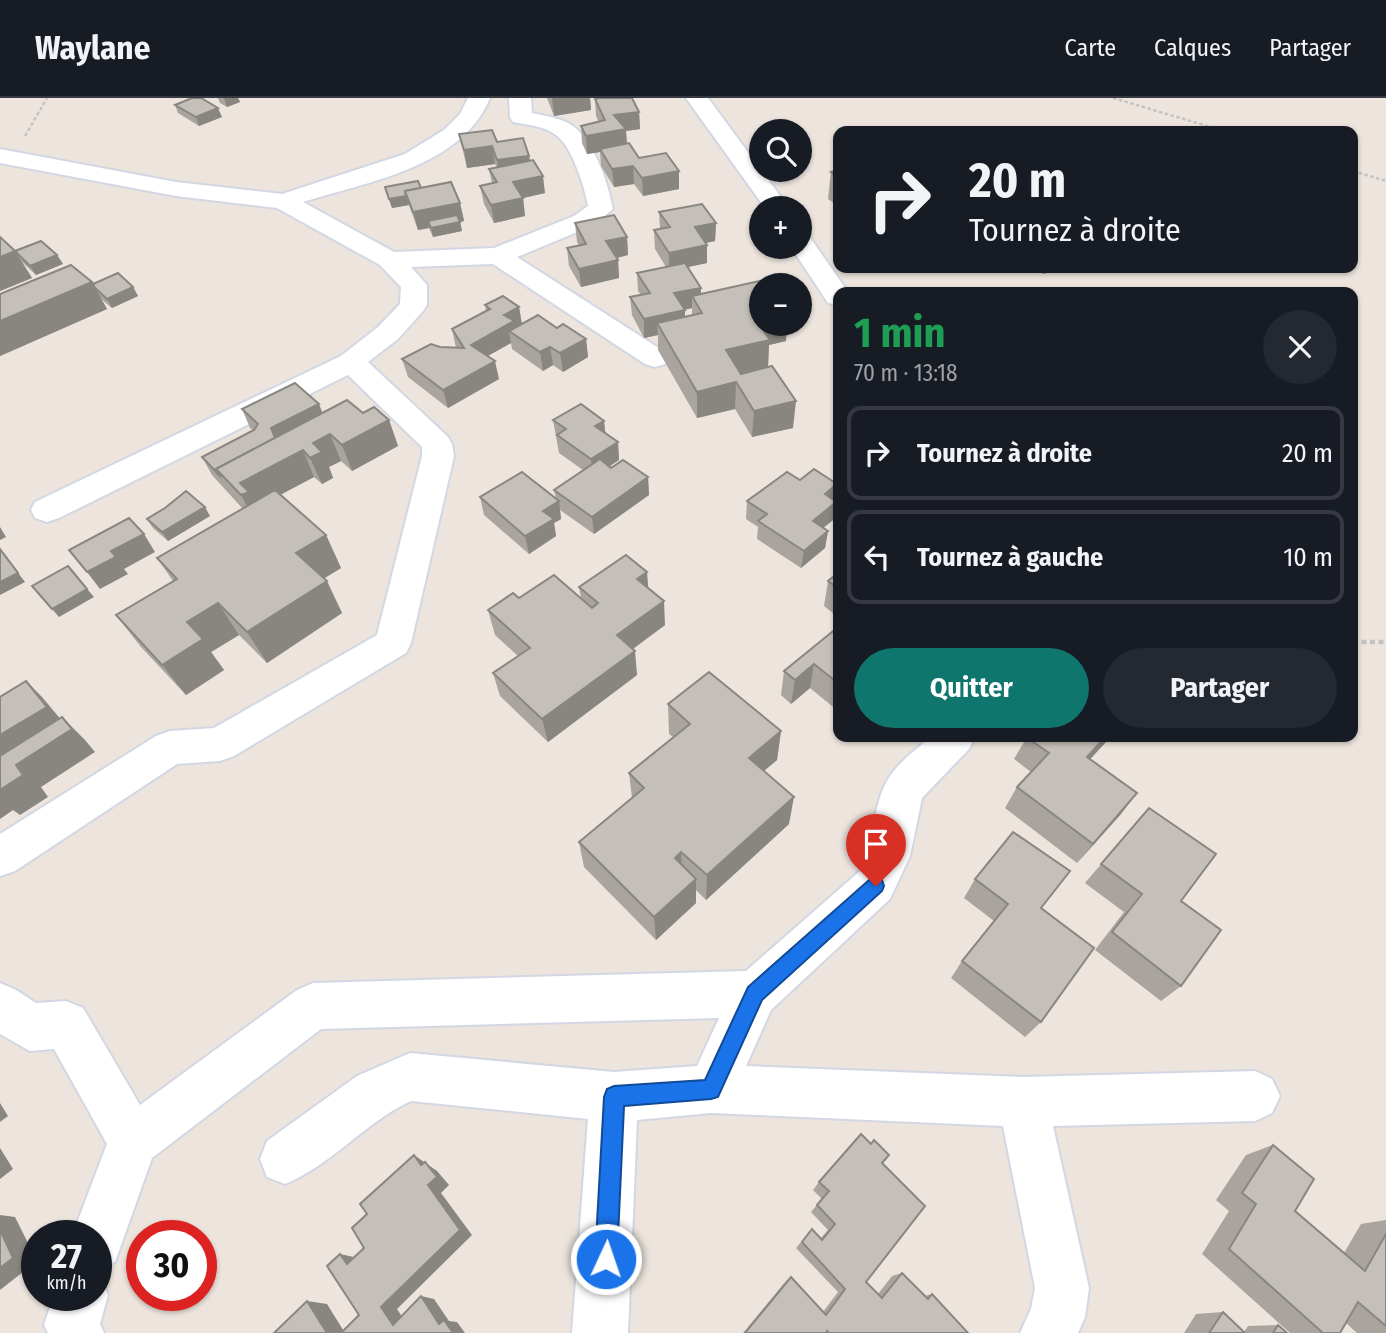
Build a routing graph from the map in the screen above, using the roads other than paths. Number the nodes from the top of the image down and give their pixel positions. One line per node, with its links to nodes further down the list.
1 (479, 98): 6 (street)
2 (520, 98): 7 (street)
3 (697, 98): 5 (street)
4 (1, 156): 6 (street)
5 (767, 196)
6 (284, 201): 9 (street)
7 (498, 256): 9 (street); 11 (street)
8 (812, 259): 10 (street)
9 (389, 260): 12 (street)
10 (833, 290)
11 (655, 358)
12 (351, 362): 13 (street); 15 (street)
13 (47, 510)
14 (950, 742): 16 (street)
15 (0, 857)
16 (755, 994): 18 (street); 22 (street)
17 (0, 1006): 22 (street)
18 (711, 1089): 20 (street); 21 (street)
19 (1255, 1096): 21 (street)
20 (614, 1097): 23 (street); 27 (street)
21 (1023, 1102): 28 (street)
22 (133, 1141): 24 (street)
23 (285, 1159)
24 (104, 1220)
25 (76, 1311): 26 (street)
26 (76, 1333)
27 (600, 1333)
28 (1048, 1333)

